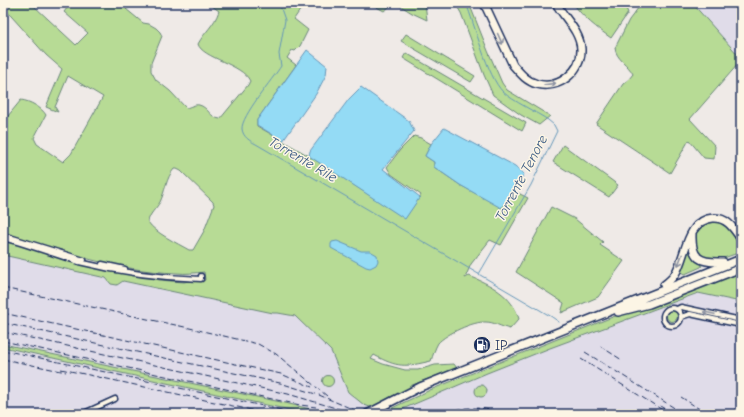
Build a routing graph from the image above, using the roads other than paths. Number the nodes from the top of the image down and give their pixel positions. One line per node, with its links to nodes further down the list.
1 (484, 3): 2 (highway, one-way to 2)
2 (556, 3)
3 (692, 232): 6 (highway); 9 (highway); 12 (highway, one-way to 12)
4 (3, 235): 5 (street)
5 (3, 238)
6 (741, 239)
7 (741, 254): 9 (highway)
8 (741, 259): 14 (highway)
9 (723, 262): 12 (highway)
10 (741, 263): 14 (highway)
11 (741, 268): 14 (highway)
12 (664, 285): 14 (highway)
13 (677, 309): 15 (street); 15 (street); 16 (street, one-way to 13)
14 (618, 310): 19 (highway)
15 (681, 317): 17 (street)
16 (741, 320)
17 (741, 325)
18 (115, 399): 20 (street)
19 (387, 406): 21 (highway); 22 (highway)
20 (82, 414)
21 (367, 414)
22 (376, 414)

